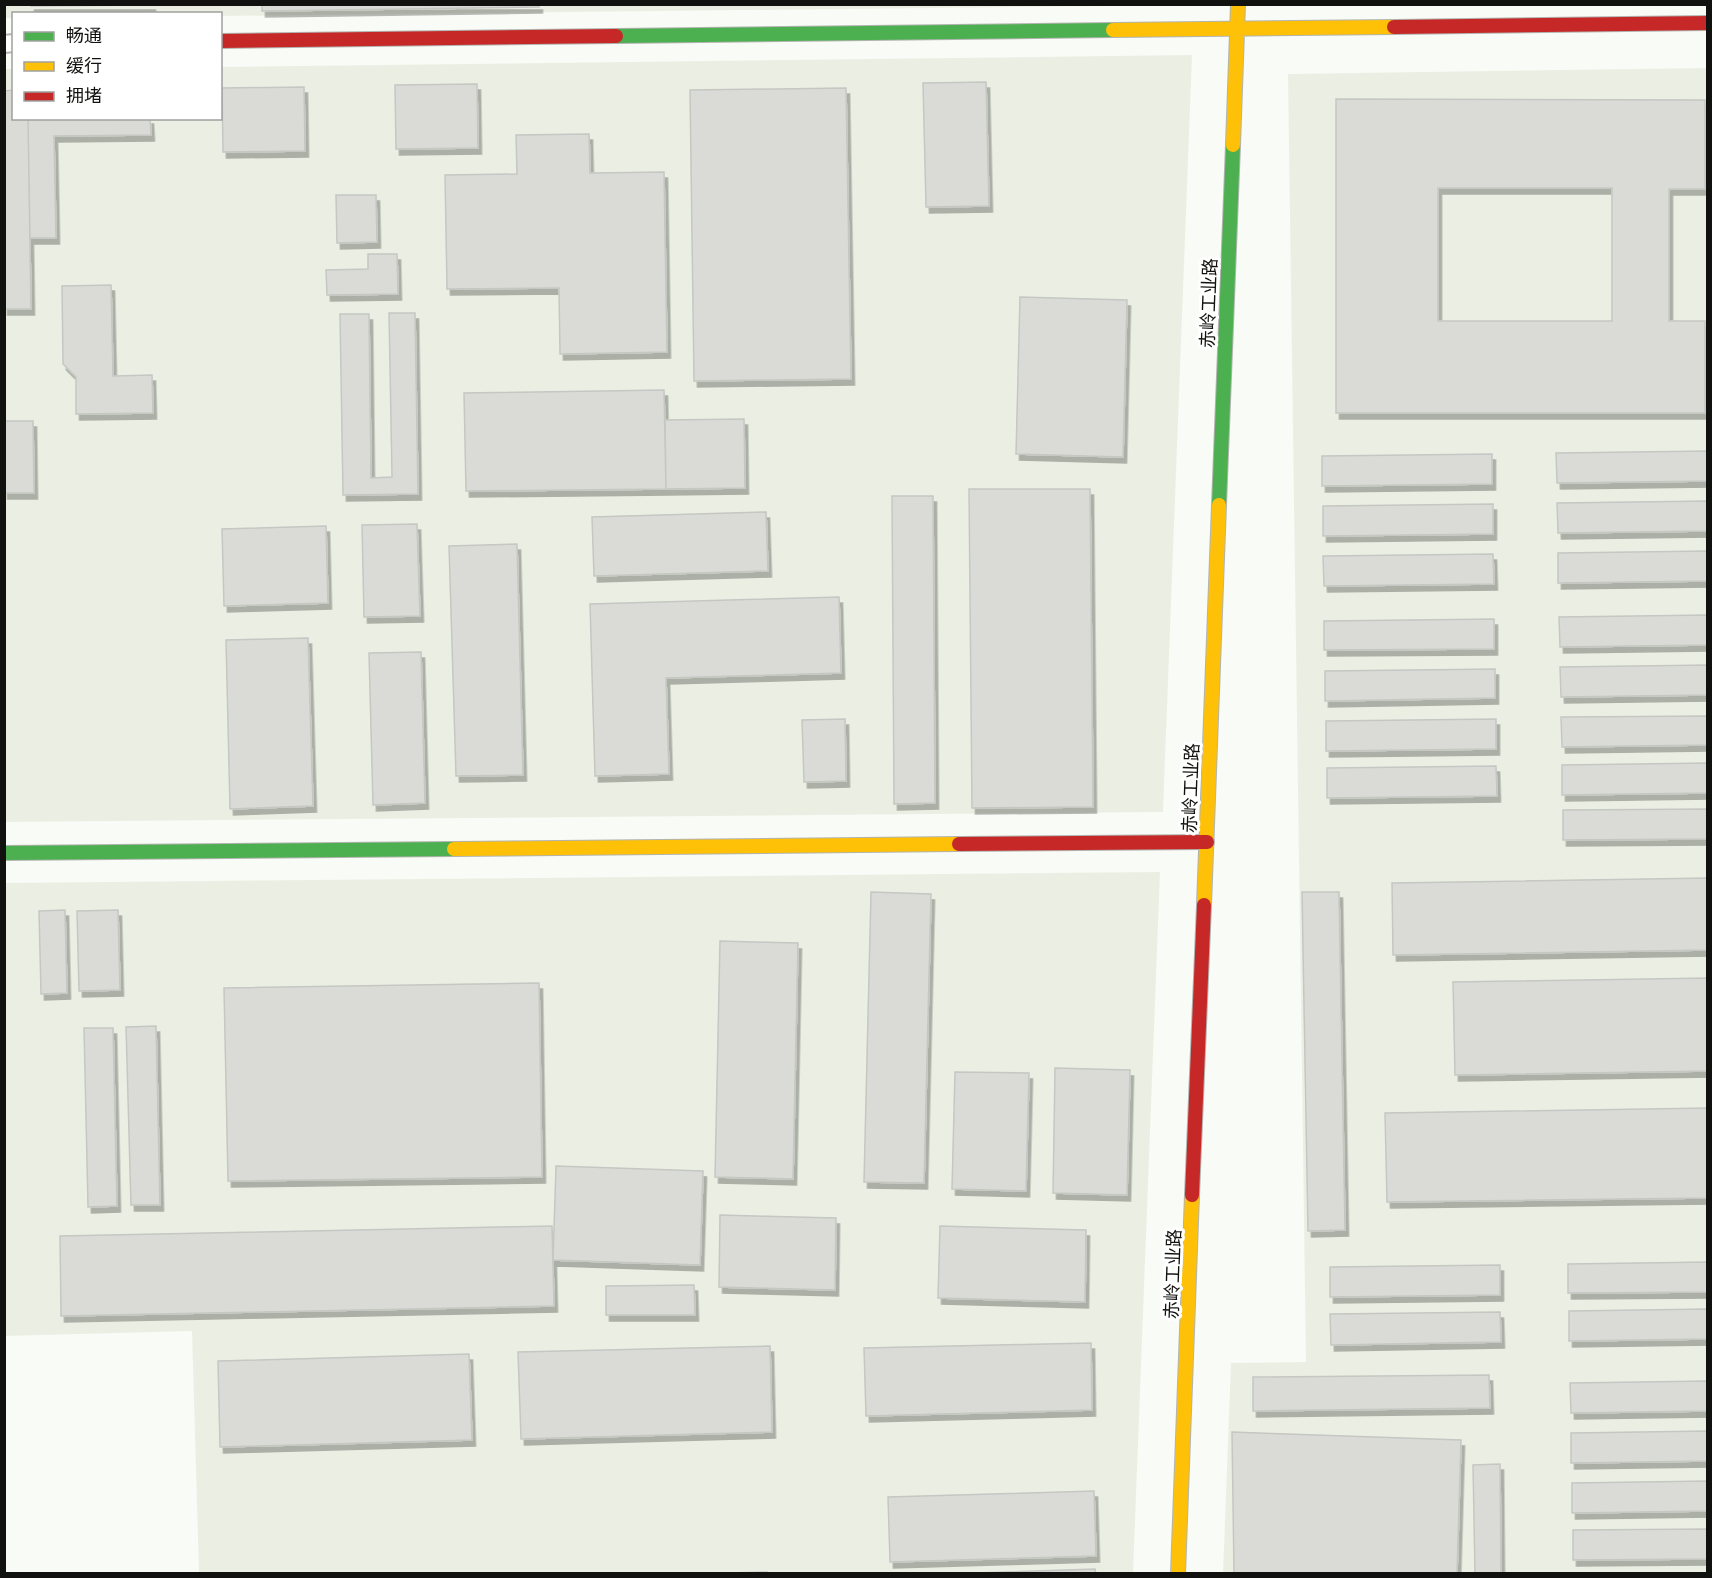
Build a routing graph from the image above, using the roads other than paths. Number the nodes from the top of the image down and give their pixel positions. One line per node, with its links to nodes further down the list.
1 (1238, 4): 3 (street, 赤岭工业路)
2 (1707, 22): 3 (street)
3 (1237, 30): 4 (street); 5 (street, 赤岭工业路)
4 (222, 41)
5 (1207, 842): 6 (street); 7 (street, 赤岭工业路)
6 (4, 853)
7 (1178, 1574)

